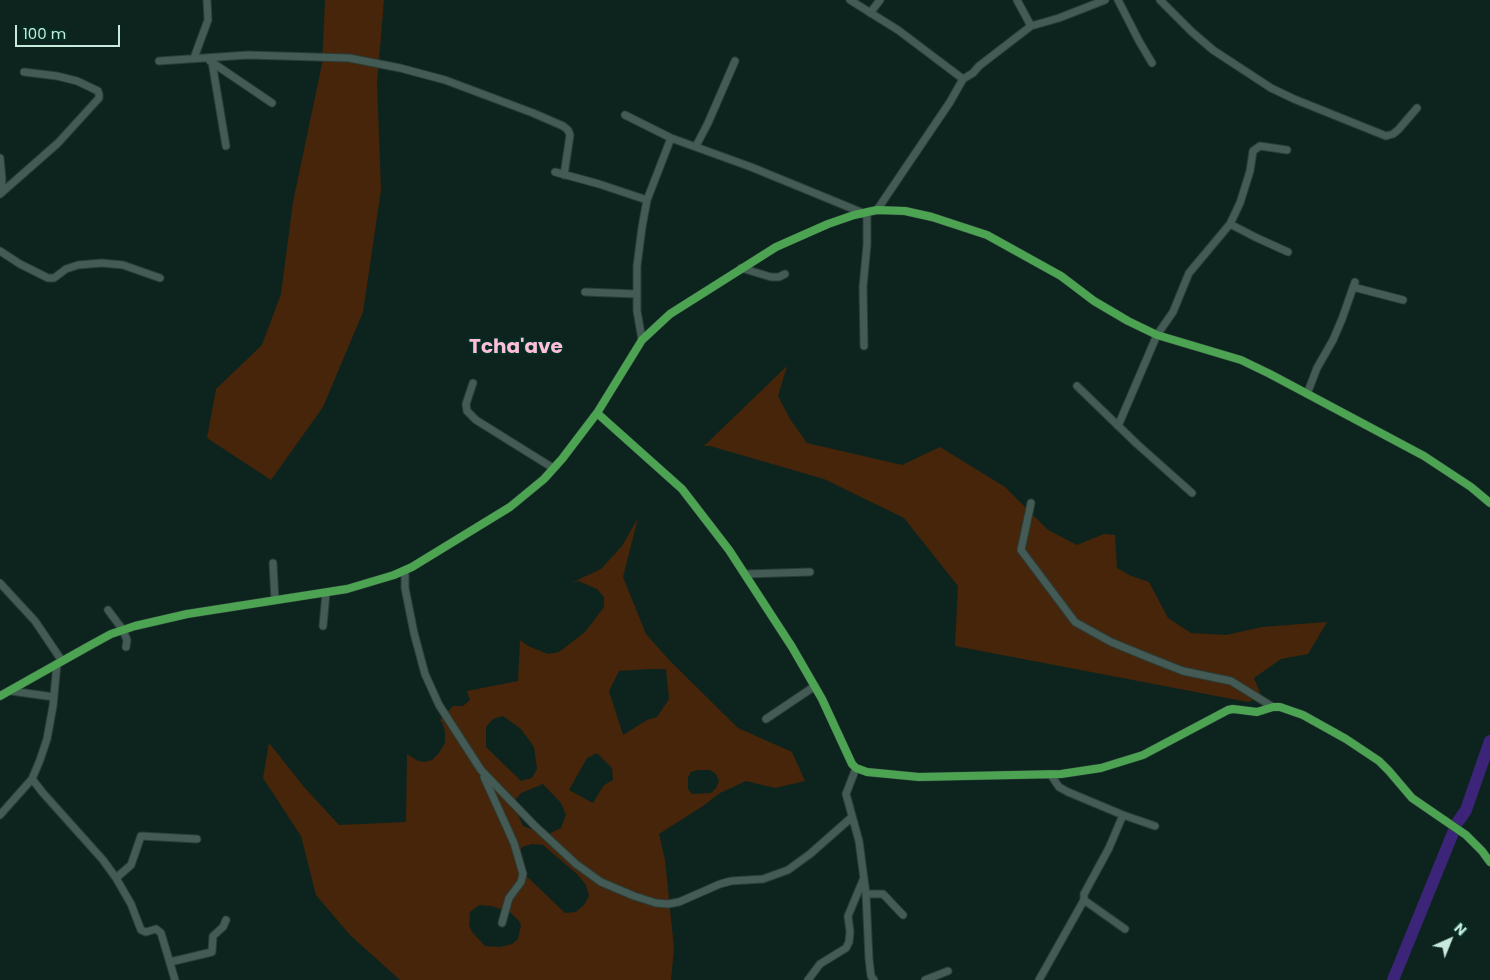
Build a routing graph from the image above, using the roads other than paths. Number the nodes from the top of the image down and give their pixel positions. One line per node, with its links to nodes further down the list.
1 (207, 0): 10 (street)
2 (850, 0): 8 (street)
3 (880, 0): 8 (street)
4 (1017, 0): 9 (street)
5 (1105, 0): 9 (street)
6 (1118, 0): 14 (street)
7 (1160, 0): 18 (street)
8 (870, 13): 16 (street)
9 (1031, 26): 16 (street)
10 (194, 58): 11 (street); 12 (street)
11 (159, 61)
12 (209, 61): 17 (street); 21 (street); 26 (street)
13 (735, 61): 22 (street)
14 (1152, 63)
15 (24, 72): 27 (street)
16 (963, 79): 29 (street)
17 (272, 103)
18 (1417, 108)
19 (625, 115): 20 (street)
20 (671, 138): 22 (street); 28 (street)
21 (226, 146)
22 (696, 146): 30 (street)
23 (1287, 150): 31 (street)
24 (0, 158): 27 (street)
25 (555, 172): 26 (street)
26 (564, 174): 28 (street)
27 (0, 193)
28 (647, 200): 38 (street)
29 (877, 210): 30 (street); 40 (street)
30 (863, 213): 34 (street); 42 (street)
31 (1230, 224): 33 (street); 40 (street)
32 (0, 252): 36 (street)
33 (1288, 252)
34 (741, 268): 35 (street); 41 (street)
35 (785, 274)
36 (160, 278)
37 (585, 292): 38 (street)
38 (637, 294): 41 (street)
39 (1403, 300): 45 (street)
40 (1157, 335): 45 (street); 47 (street)
41 (642, 340): 46 (street)
42 (864, 346)
43 (473, 384): 48 (street)
44 (1077, 386): 47 (street)
45 (1307, 394): 51 (street)
46 (597, 413): 48 (street); 55 (street)
47 (1118, 426): 49 (street)
48 (554, 468): 53 (street)
49 (1192, 493)
50 (1031, 503): 68 (street)
51 (1490, 503)
52 (273, 563): 58 (street)
53 (404, 570): 57 (street); 71 (street)
54 (810, 572): 55 (street)
55 (746, 574): 64 (street)
56 (0, 583): 63 (street)
57 (326, 594): 58 (street); 60 (street)
58 (275, 600): 61 (street)
59 (108, 610): 61 (street)
60 (323, 626)
61 (123, 630): 62 (street); 63 (street)
62 (126, 647)
63 (60, 662): 65 (street); 67 (street)
64 (814, 686): 69 (street); 70 (street)
65 (11, 691): 66 (street); 67 (street)
66 (0, 696)
67 (54, 698): 73 (street)
68 (1273, 707): 72 (street); 79 (street)
69 (766, 719)
70 (856, 768): 72 (street); 76 (street)
71 (481, 770): 76 (street); 86 (street)
72 (1051, 775): 75 (street)
73 (32, 779): 74 (street); 80 (street)
74 (0, 815)
75 (1124, 815): 77 (street); 83 (street)
76 (852, 817): 81 (street)
77 (1156, 826)
78 (198, 839): 80 (street)
79 (1490, 862)
80 (116, 878): 88 (street)
81 (863, 880): 82 (street); 91 (street)
82 (866, 894): 84 (street); 92 (street)
83 (1084, 900): 87 (street); 94 (street)
84 (903, 915)
85 (226, 920): 88 (street)
86 (502, 923)
87 (1125, 929)
88 (170, 962): 90 (street)
89 (948, 971): 93 (street)
90 (175, 980)
91 (808, 980)
92 (874, 980)
93 (925, 980)
94 (1039, 980)

